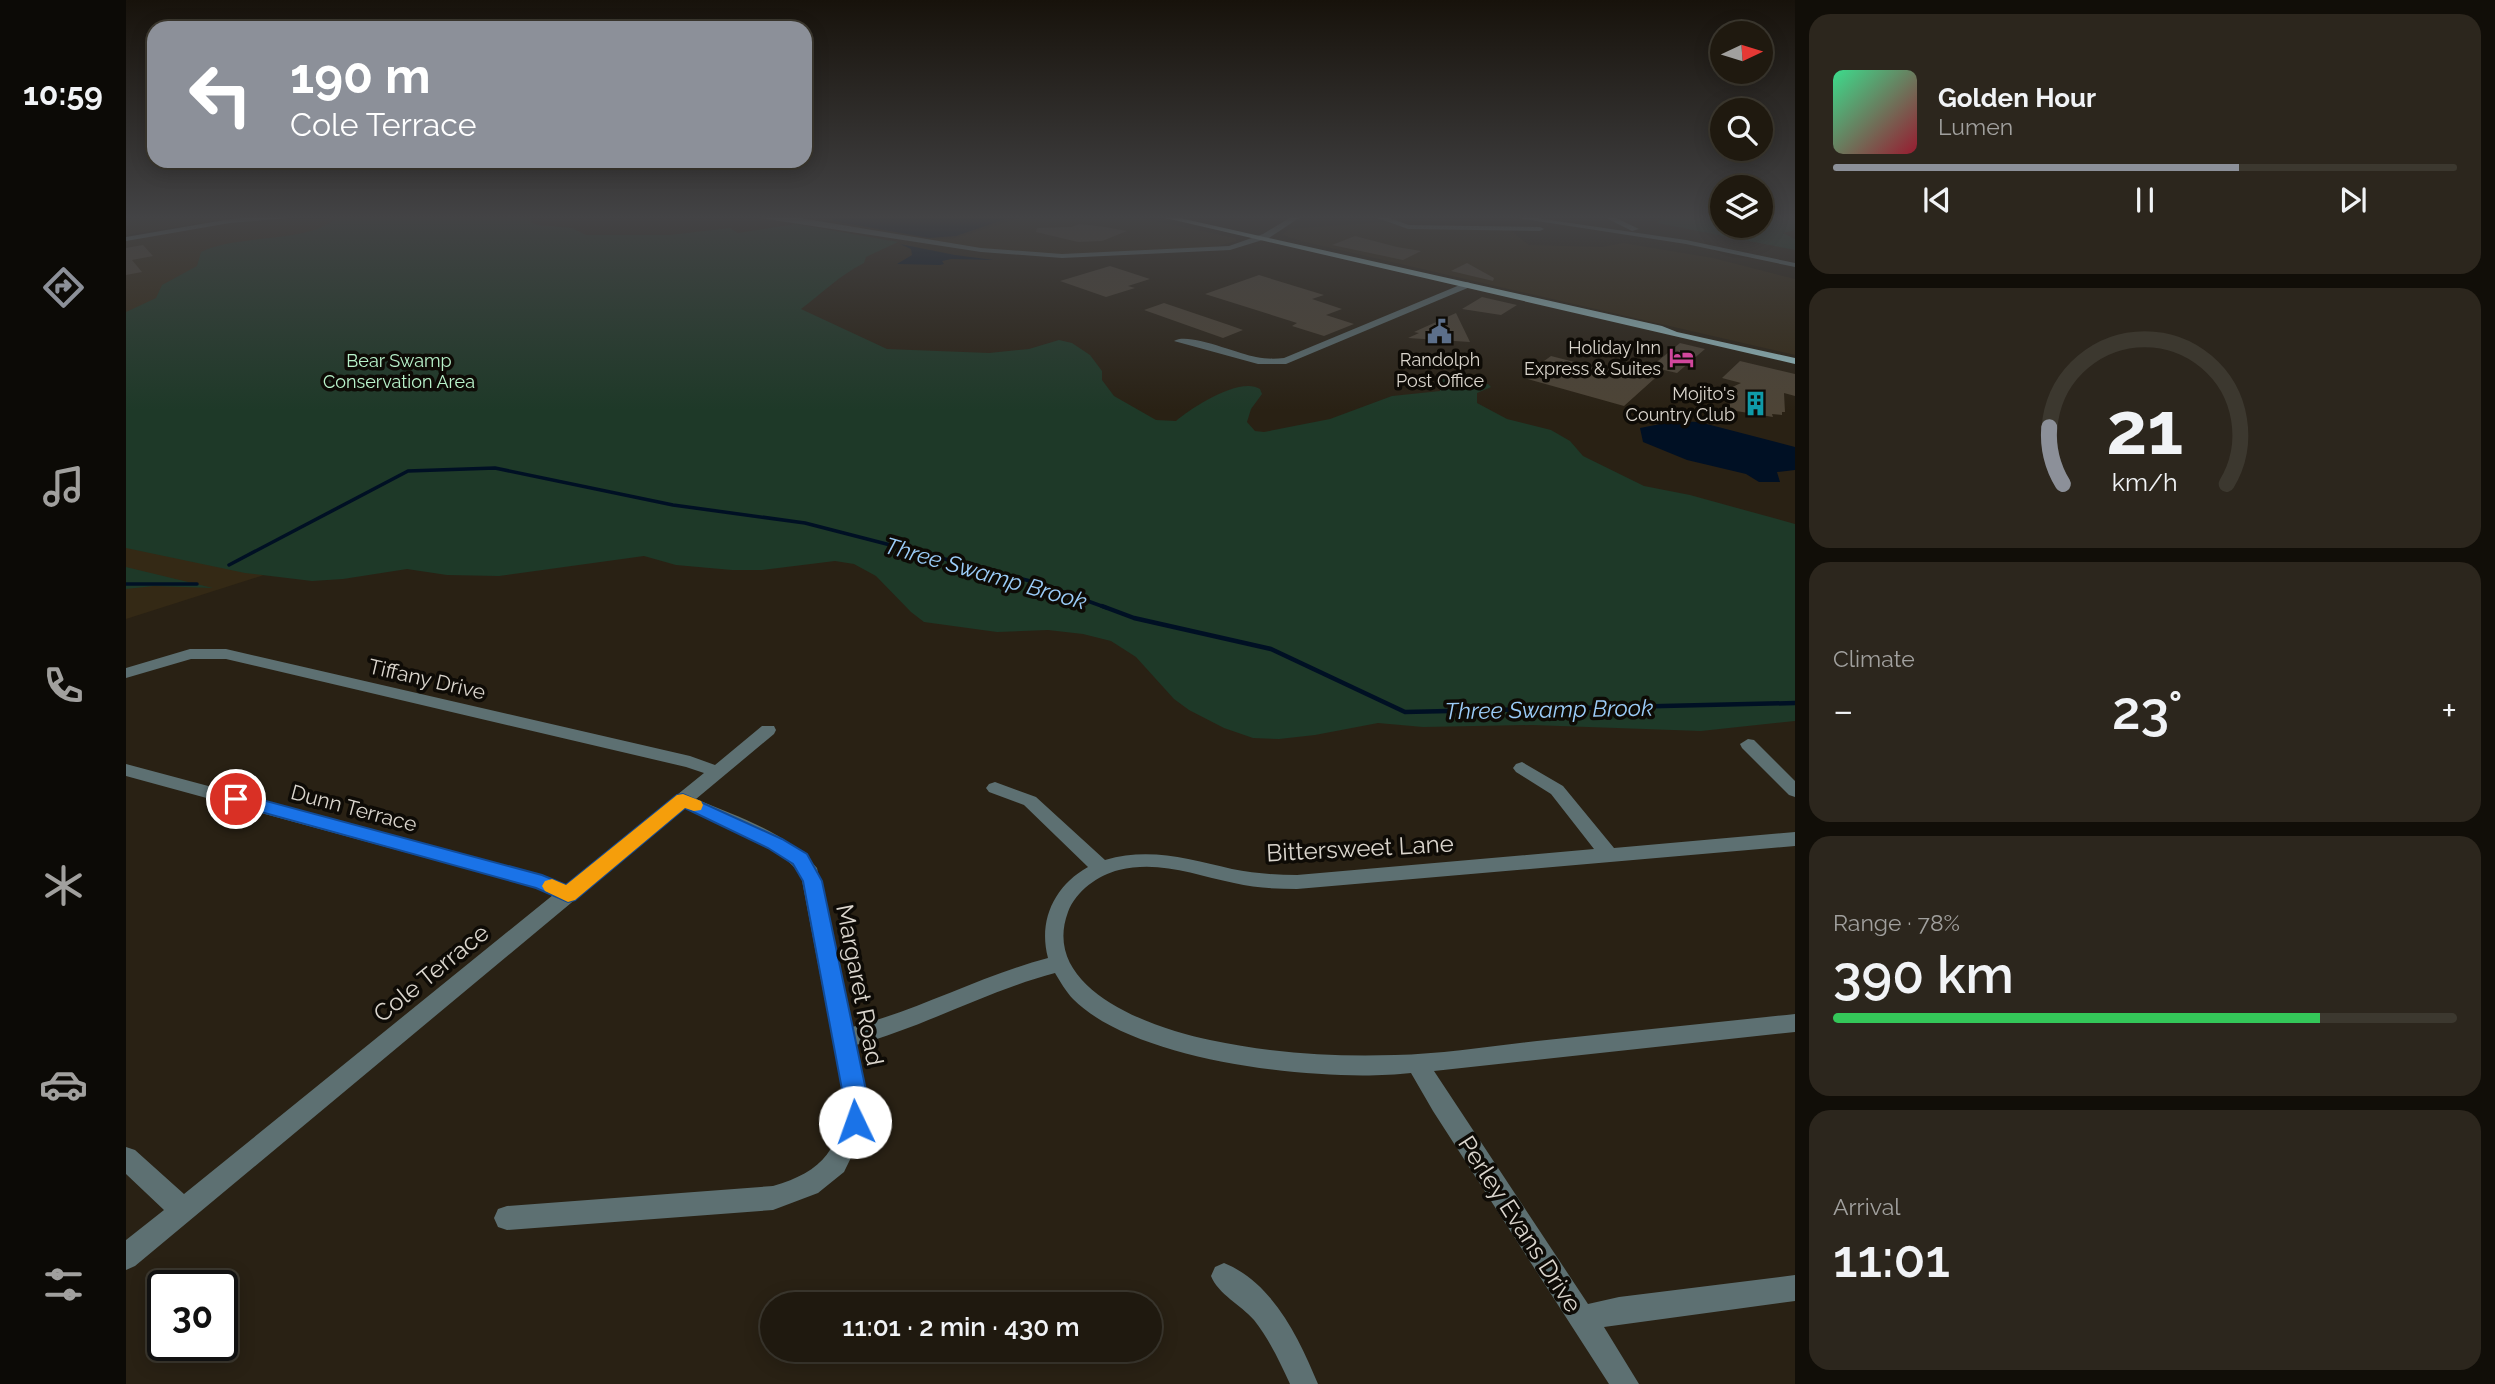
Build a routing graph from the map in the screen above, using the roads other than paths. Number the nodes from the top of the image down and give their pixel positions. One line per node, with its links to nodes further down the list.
1 (1448, 281): 2 (main road)
2 (1467, 285): 3 (street); 4 (main road)
3 (1179, 341)
4 (1795, 361)
5 (126, 673): 10 (street, Tiffany Drive)
6 (768, 730): 10 (street, Cole Terrace)
7 (1748, 744): 12 (street)
8 (1522, 768): 15 (street)
9 (126, 770): 17 (street, Dunn Terrace)
10 (717, 772): 13 (street, Cole Terrace)
11 (995, 788): 16 (street)
12 (1795, 791)
13 (683, 800): 17 (street, Cole Terrace); 20 (street, Margaret Road)
14 (1795, 839): 15 (street, Bittersweet Lane)
15 (1609, 855): 16 (street, Bittersweet Lane)
16 (1101, 868): 18 (street, Bittersweet Lane)
17 (568, 894): 23 (street, Cole Terrace)
18 (1059, 963): 20 (street); 21 (street, Bittersweet Lane)
19 (1795, 1023): 21 (street, Bittersweet Lane)
20 (844, 1039): 24 (street, Margaret Road)
21 (1417, 1063): 28 (street, Perley Evans Drive)
22 (126, 1158): 23 (street)
23 (183, 1210): 25 (street, Cole Terrace)
24 (507, 1218)
25 (126, 1257)
26 (1224, 1276): 29 (street)
27 (1795, 1287): 28 (street)
28 (1583, 1319): 30 (street, Perley Evans Drive)
29 (1304, 1384)
30 (1625, 1384)

